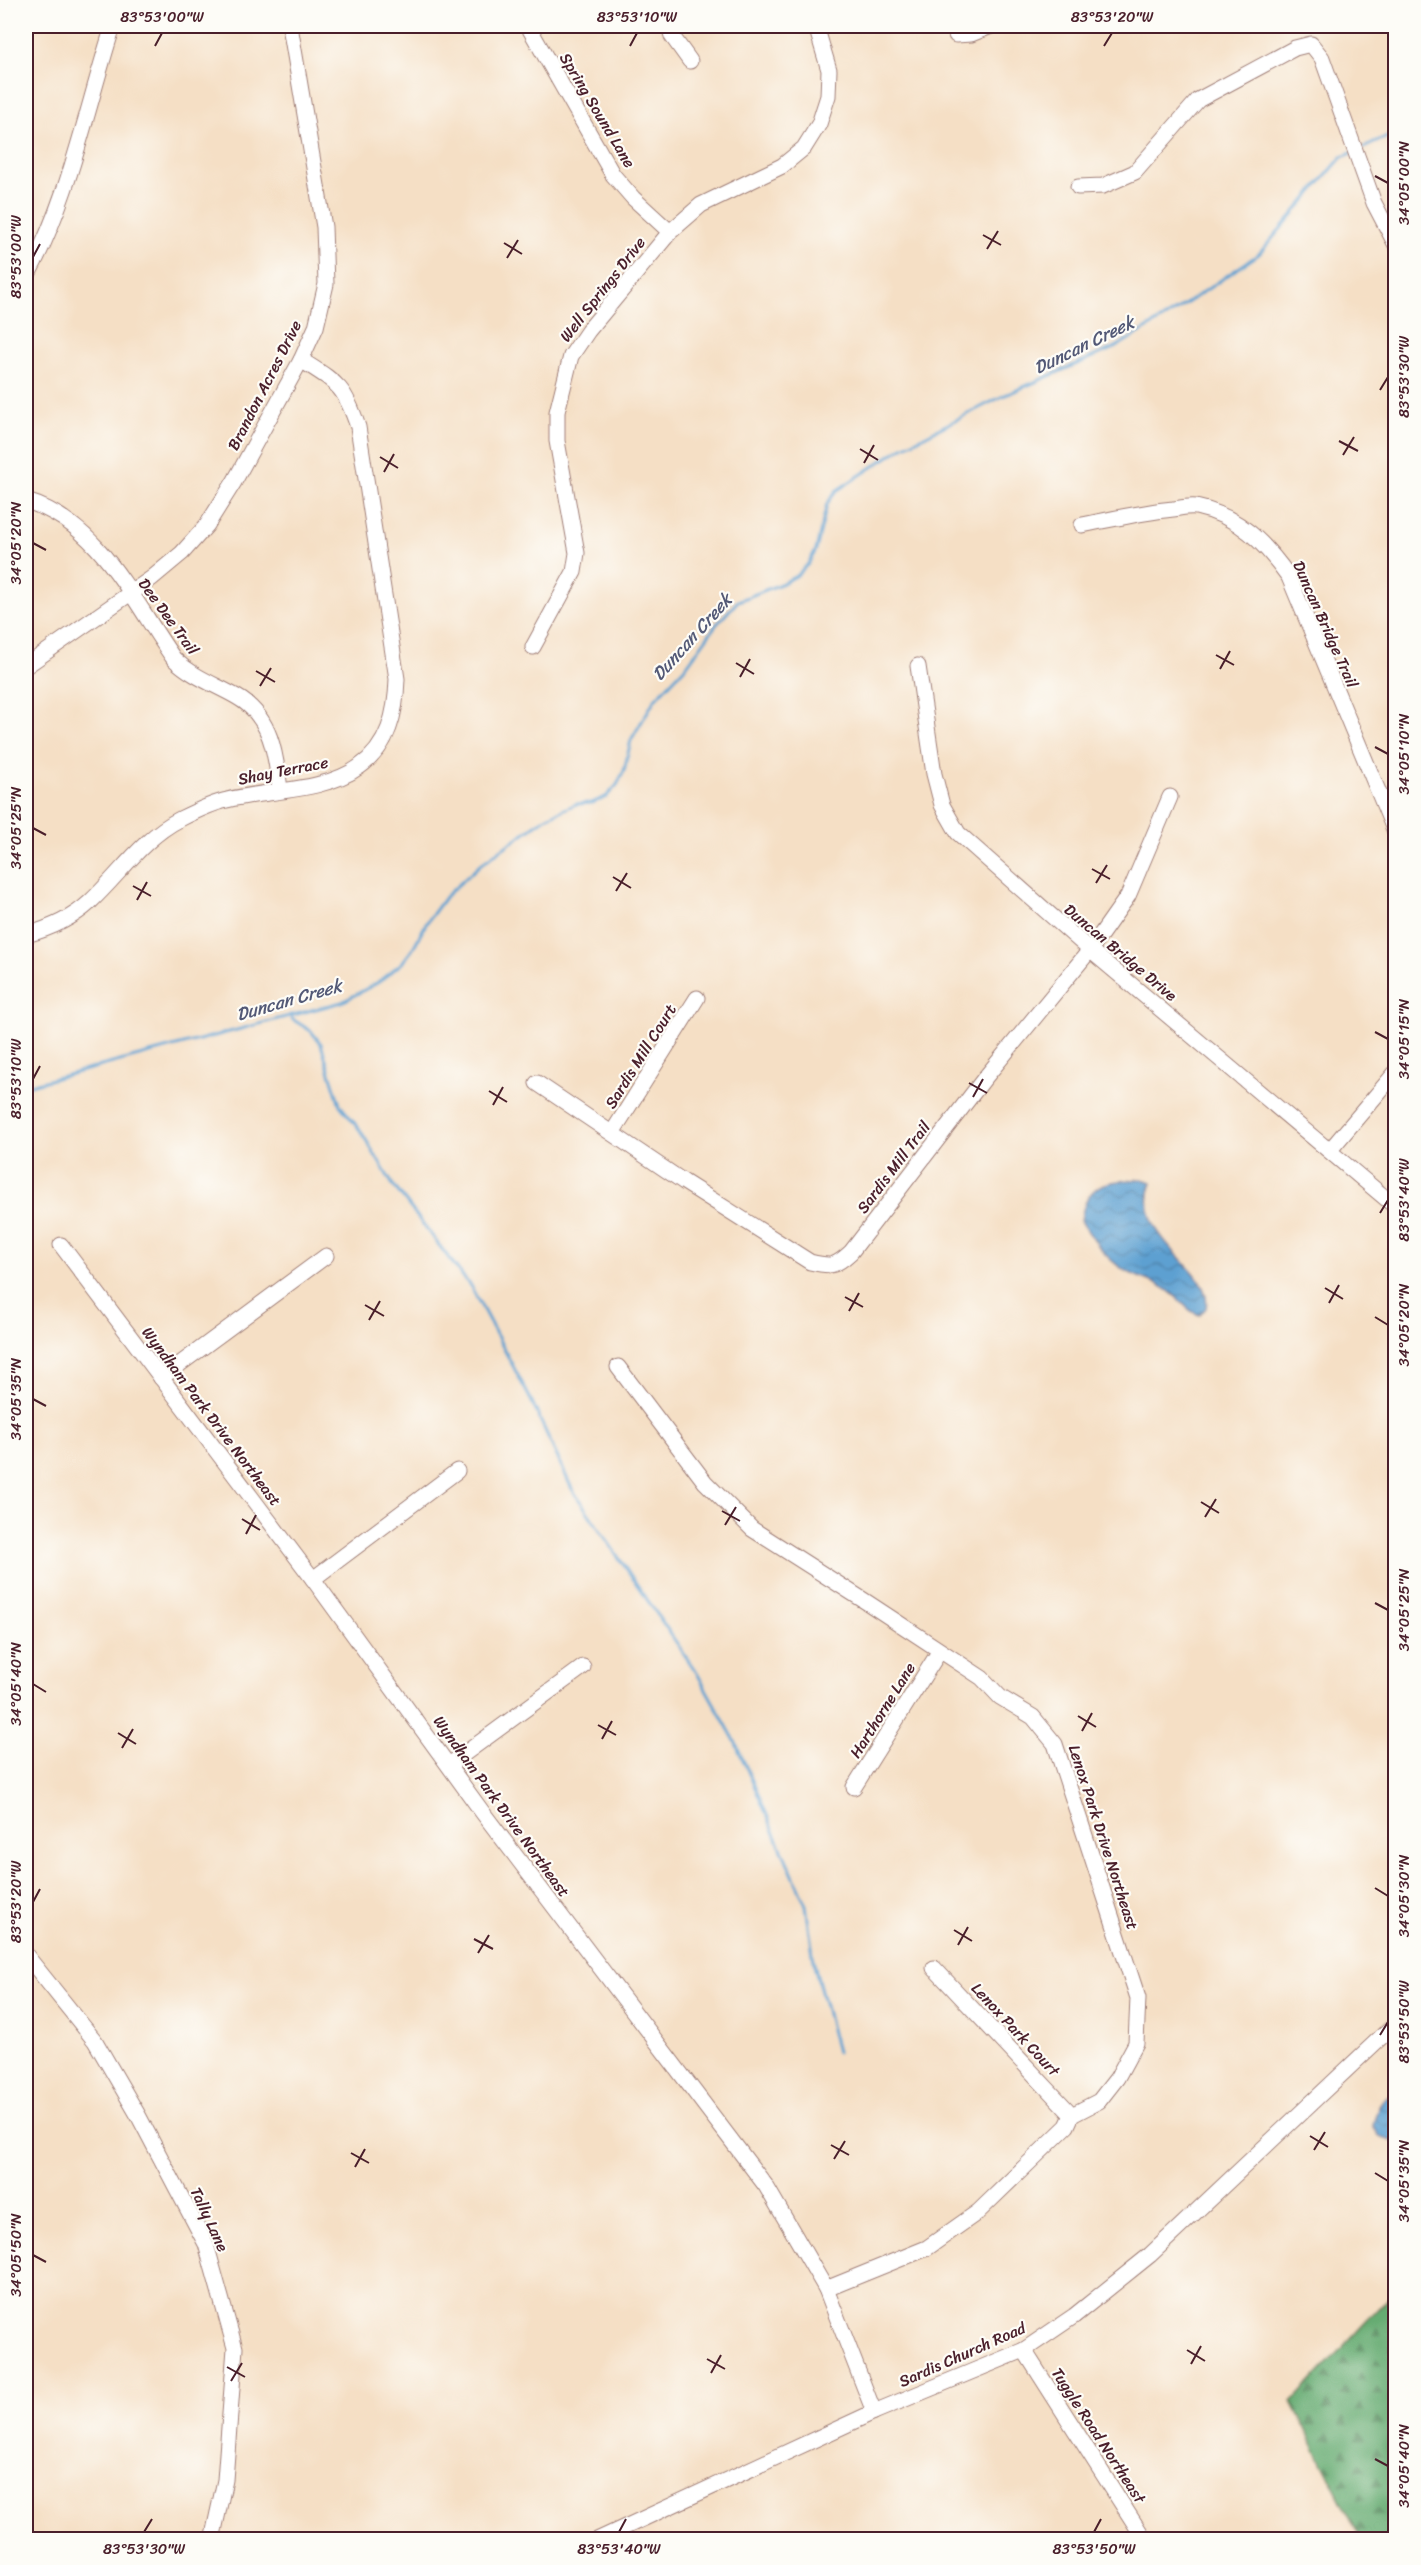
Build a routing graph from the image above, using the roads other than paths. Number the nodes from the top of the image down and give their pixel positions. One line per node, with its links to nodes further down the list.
1 (113, 26): 12 (street)
2 (290, 26): 13 (street, Brandon Acres Drive)
3 (528, 26): 10 (street, Spring Sound Lane)
4 (669, 26): 8 (street)
5 (816, 26): 10 (street, Well Springs Drive)
6 (991, 26): 7 (street)
7 (956, 35)
8 (690, 61)
9 (1078, 187): 11 (street)
10 (670, 232): 17 (street, Well Springs Drive)
11 (1395, 245)
12 (26, 278)
13 (301, 360): 16 (street, Brandon Acres Drive); 20 (street, Shay Terrace)
14 (26, 501): 16 (street, Dee Dee Trail)
15 (1082, 525): 22 (street, Duncan Bridge Trail)
16 (131, 594): 18 (street, Brandon Acres Drive); 20 (street, Dee Dee Trail)
17 (532, 647)
18 (26, 666)
19 (918, 666): 24 (street, Duncan Bridge Drive)
20 (280, 790): 23 (street, Shay Terrace)
21 (1170, 797): 24 (street, Sardis Mill Trail)
22 (1395, 834)
23 (26, 935)
24 (1090, 950): 28 (street, Sardis Mill Trail); 29 (street, Duncan Bridge Drive)
25 (698, 998): 28 (street, Sardis Mill Court)
26 (1395, 1072): 29 (street)
27 (537, 1083): 28 (street, Sardis Mill Trail)
28 (612, 1133)
29 (1330, 1150): 30 (street, Duncan Bridge Drive)
30 (1395, 1207)
31 (61, 1245): 34 (street, Wyndham Park Drive Northeast)
32 (326, 1256): 34 (street)
33 (618, 1367): 37 (street, Lenox Park Drive Northeast)
34 (161, 1378): 36 (street, Wyndham Park Drive Northeast)
35 (457, 1471): 36 (street)
36 (313, 1579): 39 (street, Wyndham Park Drive Northeast)
37 (939, 1652): 40 (street, Harthorne Lane); 44 (street, Lenox Park Drive Northeast)
38 (583, 1667): 39 (street)
39 (449, 1765): 45 (street, Wyndham Park Drive Northeast)
40 (854, 1788)
41 (26, 1955): 50 (street, Tally Lane)
42 (934, 1968): 44 (street, Lenox Park Court)
43 (1395, 2023): 46 (street, Sardis Church Road)
44 (1072, 2115): 45 (street, Lenox Park Drive Northeast)
45 (826, 2289): 47 (street, Wyndham Park Drive Northeast)
46 (1023, 2350): 47 (street, Sardis Church Road); 52 (street, Tuggle Road Northeast)
47 (874, 2412): 51 (street, Sardis Church Road)
48 (26, 2537): 49 (street)
49 (32, 2540)
50 (212, 2540)
51 (597, 2540)
52 (1145, 2540)

